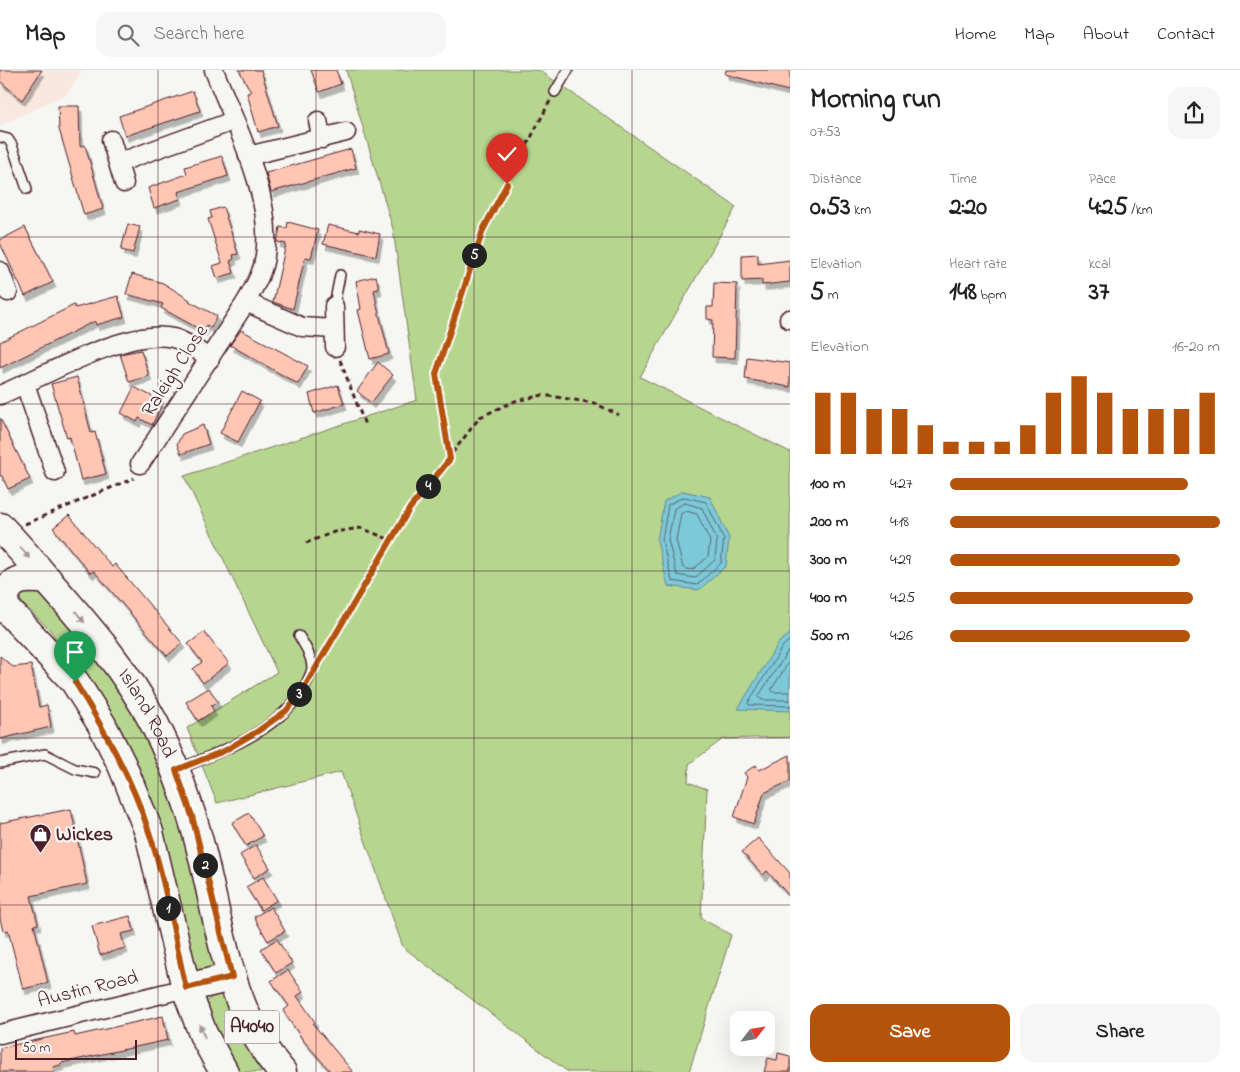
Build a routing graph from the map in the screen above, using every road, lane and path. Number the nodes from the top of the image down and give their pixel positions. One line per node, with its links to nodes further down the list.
1 (214, 70): 4 (street, Raleigh Close)
2 (568, 70): 3 (lane)
3 (555, 92): 24 (path)
4 (234, 121): 10 (street, Raleigh Close); 11 (street)
5 (318, 121): 8 (street)
6 (346, 132): 8 (street)
7 (0, 137): 13 (lane)
8 (322, 139): 10 (street)
9 (111, 140): 11 (street)
10 (248, 156): 15 (street, Raleigh Close)
11 (118, 163): 12 (street)
12 (124, 183)
13 (27, 189)
14 (340, 275): 16 (lane)
15 (246, 302): 17 (street); 19 (street, Raleigh Close)
16 (334, 306): 17 (street)
17 (334, 328): 18 (street)
18 (335, 347): 23 (path)
19 (210, 358): 20 (street); 25 (street, Raleigh Close)
20 (25, 384): 21 (street); 26 (street)
21 (0, 394)
22 (619, 415): 24 (path)
23 (365, 425)
24 (450, 459): 28 (path)
25 (140, 464): 27 (path)
26 (55, 472)
27 (8, 527): 30 (main road, Island Road / A4040, one-way to 30)
28 (391, 540): 29 (path); 33 (path)
29 (306, 544)
30 (48, 580): 31 (main road); 35 (main road, Island Road / A4040, one-way to 35)
31 (1, 605): 38 (main road, A4040)
32 (298, 636): 33 (lane)
33 (313, 670): 35 (lane)
34 (0, 763): 36 (lane)
35 (176, 770): 37 (main road, Island Road / A4040)
36 (95, 773)
37 (232, 977): 38 (main road); 41 (main road, Island Road / A4040)
38 (186, 988): 39 (street, Austin Road); 40 (main road, A4040, one-way to 38)
39 (0, 1034)
40 (224, 1072)
41 (282, 1072)

